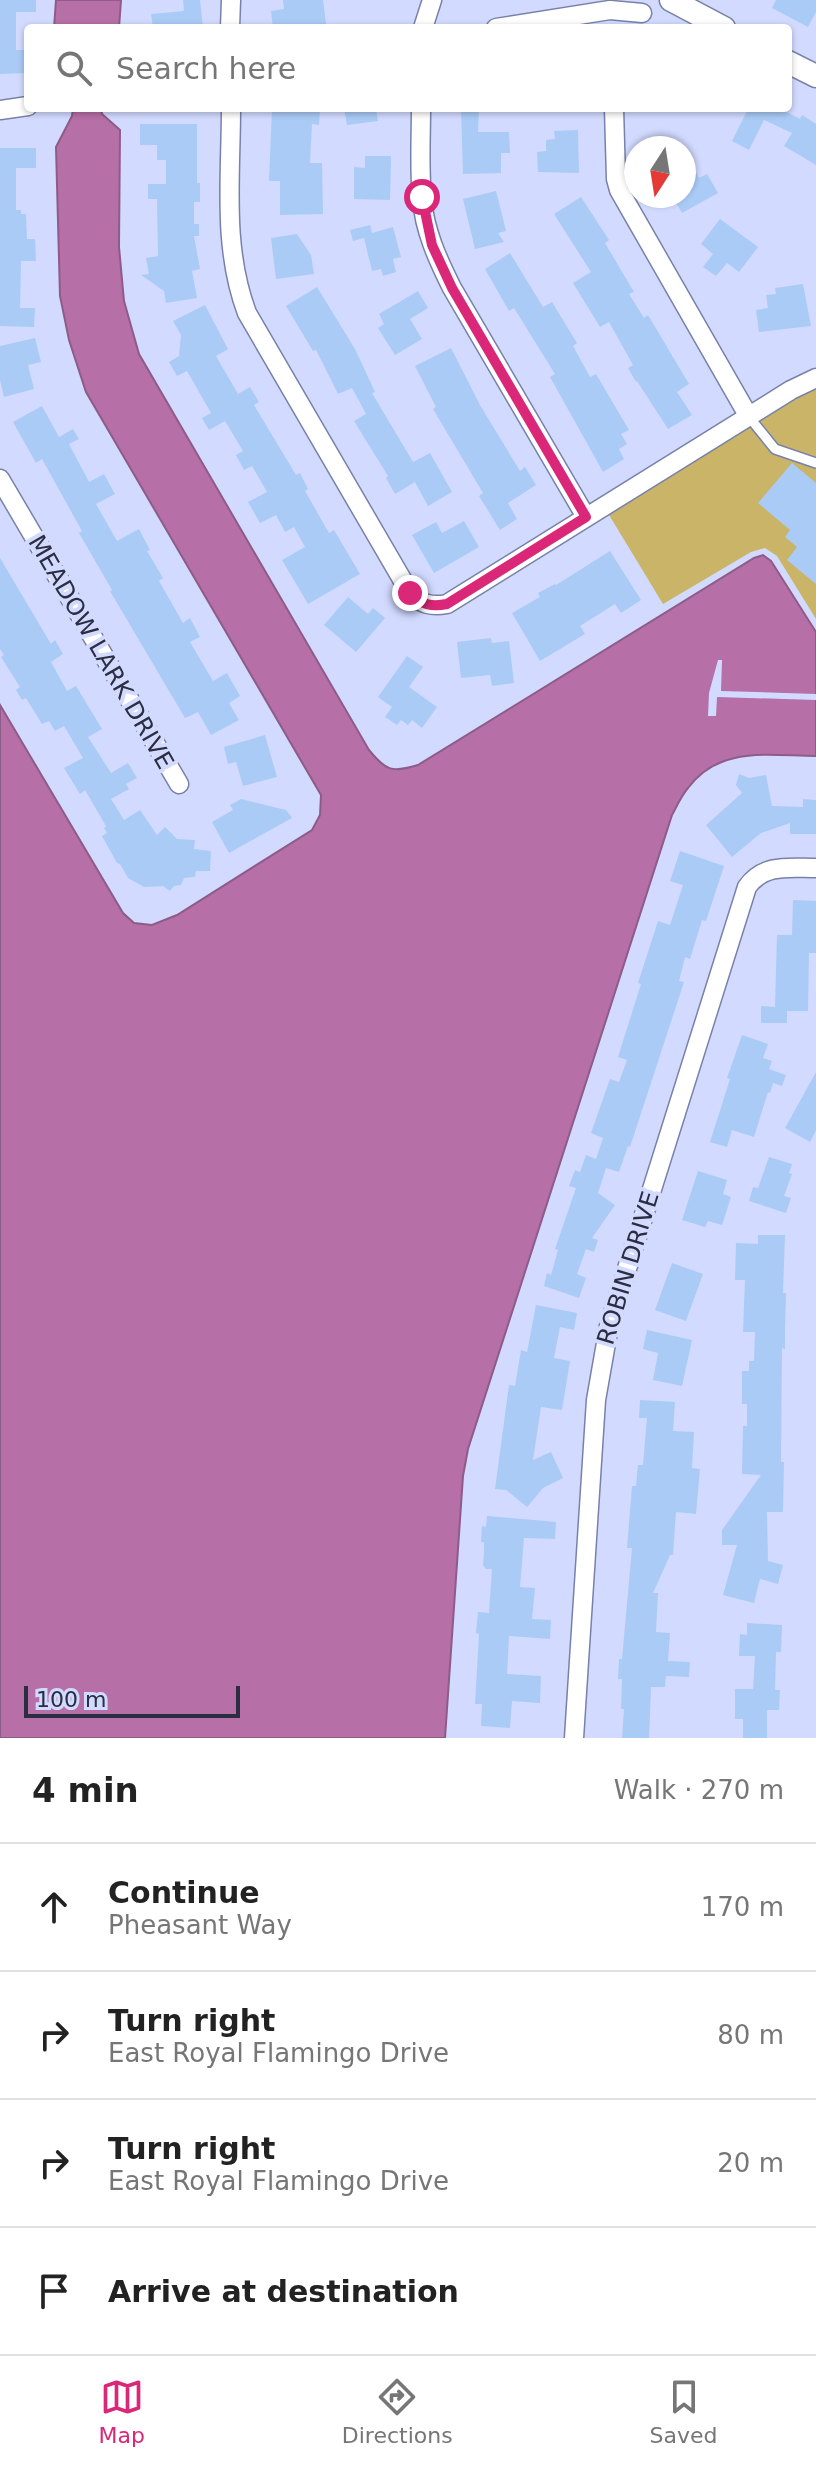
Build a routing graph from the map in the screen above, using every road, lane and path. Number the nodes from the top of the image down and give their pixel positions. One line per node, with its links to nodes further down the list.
1 (231, 0): 5 (street)
2 (432, 0): 6 (street)
3 (671, 0): 8 (street)
4 (642, 14): 7 (street)
5 (230, 24)
6 (424, 24)
7 (521, 24)
8 (716, 24)
9 (792, 64): 10 (street)
10 (816, 76)
11 (24, 107): 12 (street)
12 (0, 110)
13 (231, 112): 20 (street)
14 (421, 112): 20 (street)
15 (614, 112): 17 (street)
16 (816, 378): 17 (street)
17 (749, 417): 18 (lane); 20 (street)
18 (816, 463)
19 (0, 479): 21 (street, MEADOW LARK DRIVE)
20 (586, 517)
21 (179, 784)
22 (816, 868): 23 (street, ROBIN DRIVE)
23 (574, 1738)

